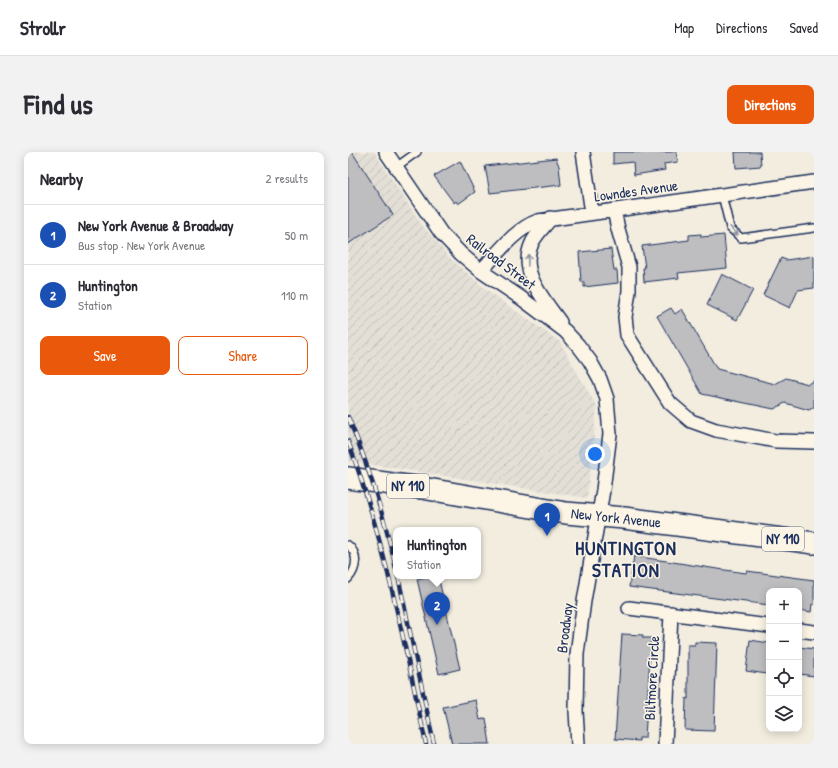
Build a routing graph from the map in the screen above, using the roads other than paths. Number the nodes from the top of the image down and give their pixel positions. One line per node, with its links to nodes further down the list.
1 (386, 152): 4 (street, Railroad Street)
2 (417, 152): 4 (lane)
3 (583, 152): 8 (street)
4 (396, 167): 11 (street, Railroad Street)
5 (814, 182): 6 (street, Lowndes Avenue)
6 (722, 195): 7 (street, Lowndes Avenue); 10 (lane, one-way to 10)
7 (614, 210): 8 (street, Lowndes Avenue); 13 (street)
8 (592, 213): 9 (street, Lowndes Avenue)
9 (551, 218): 11 (street, Lowndes Avenue); 12 (street, Railroad Street, one-way to 9)
10 (814, 228)
11 (481, 271): 12 (street, Railroad Street)
12 (565, 331): 15 (street, Railroad Street)
13 (814, 442)
14 (348, 478): 15 (main road, New York Avenue / NY 110)
15 (598, 516): 16 (main road, New York Avenue / NY 110); 24 (street, Broadway)
16 (814, 543)
17 (348, 544): 18 (lane)
18 (348, 579)
19 (629, 608): 20 (street)
20 (671, 613): 21 (street); 25 (street, Biltmore Circle)
21 (766, 626)
22 (802, 630): 23 (street)
23 (814, 632)
24 (578, 744)
25 (665, 744)

